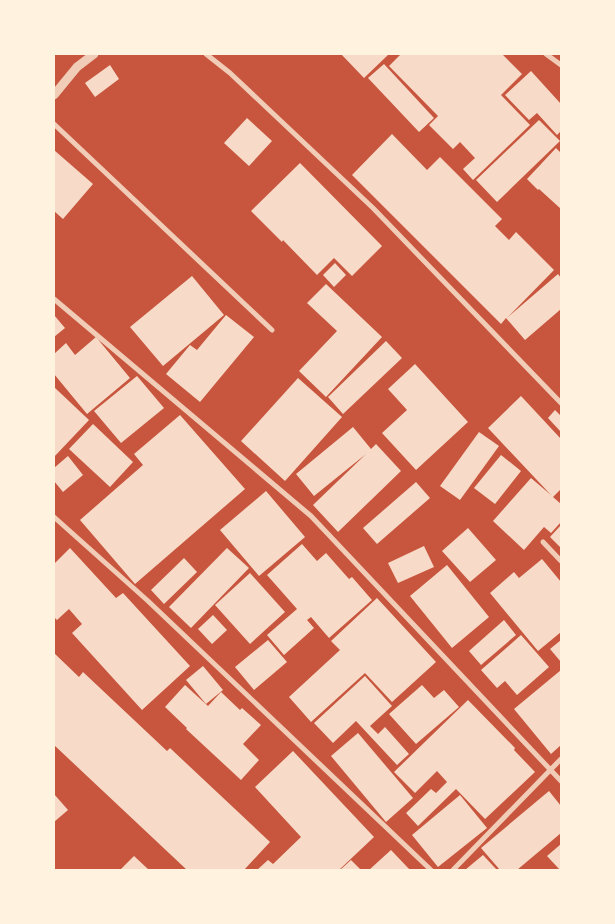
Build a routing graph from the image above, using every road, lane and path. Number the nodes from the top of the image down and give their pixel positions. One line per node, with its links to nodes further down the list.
1 (94, 54): 5 (street)
2 (206, 54): 9 (street)
3 (546, 54): 4 (street)
4 (561, 65)
5 (54, 95)
6 (54, 124): 8 (street)
7 (54, 299): 14 (street)
8 (272, 330)
9 (561, 403)
10 (54, 518): 16 (street)
11 (543, 542): 12 (street)
12 (561, 561)
13 (561, 759): 14 (street)
14 (551, 770): 15 (street); 17 (street)
15 (561, 781)
16 (431, 870)
17 (453, 870)

